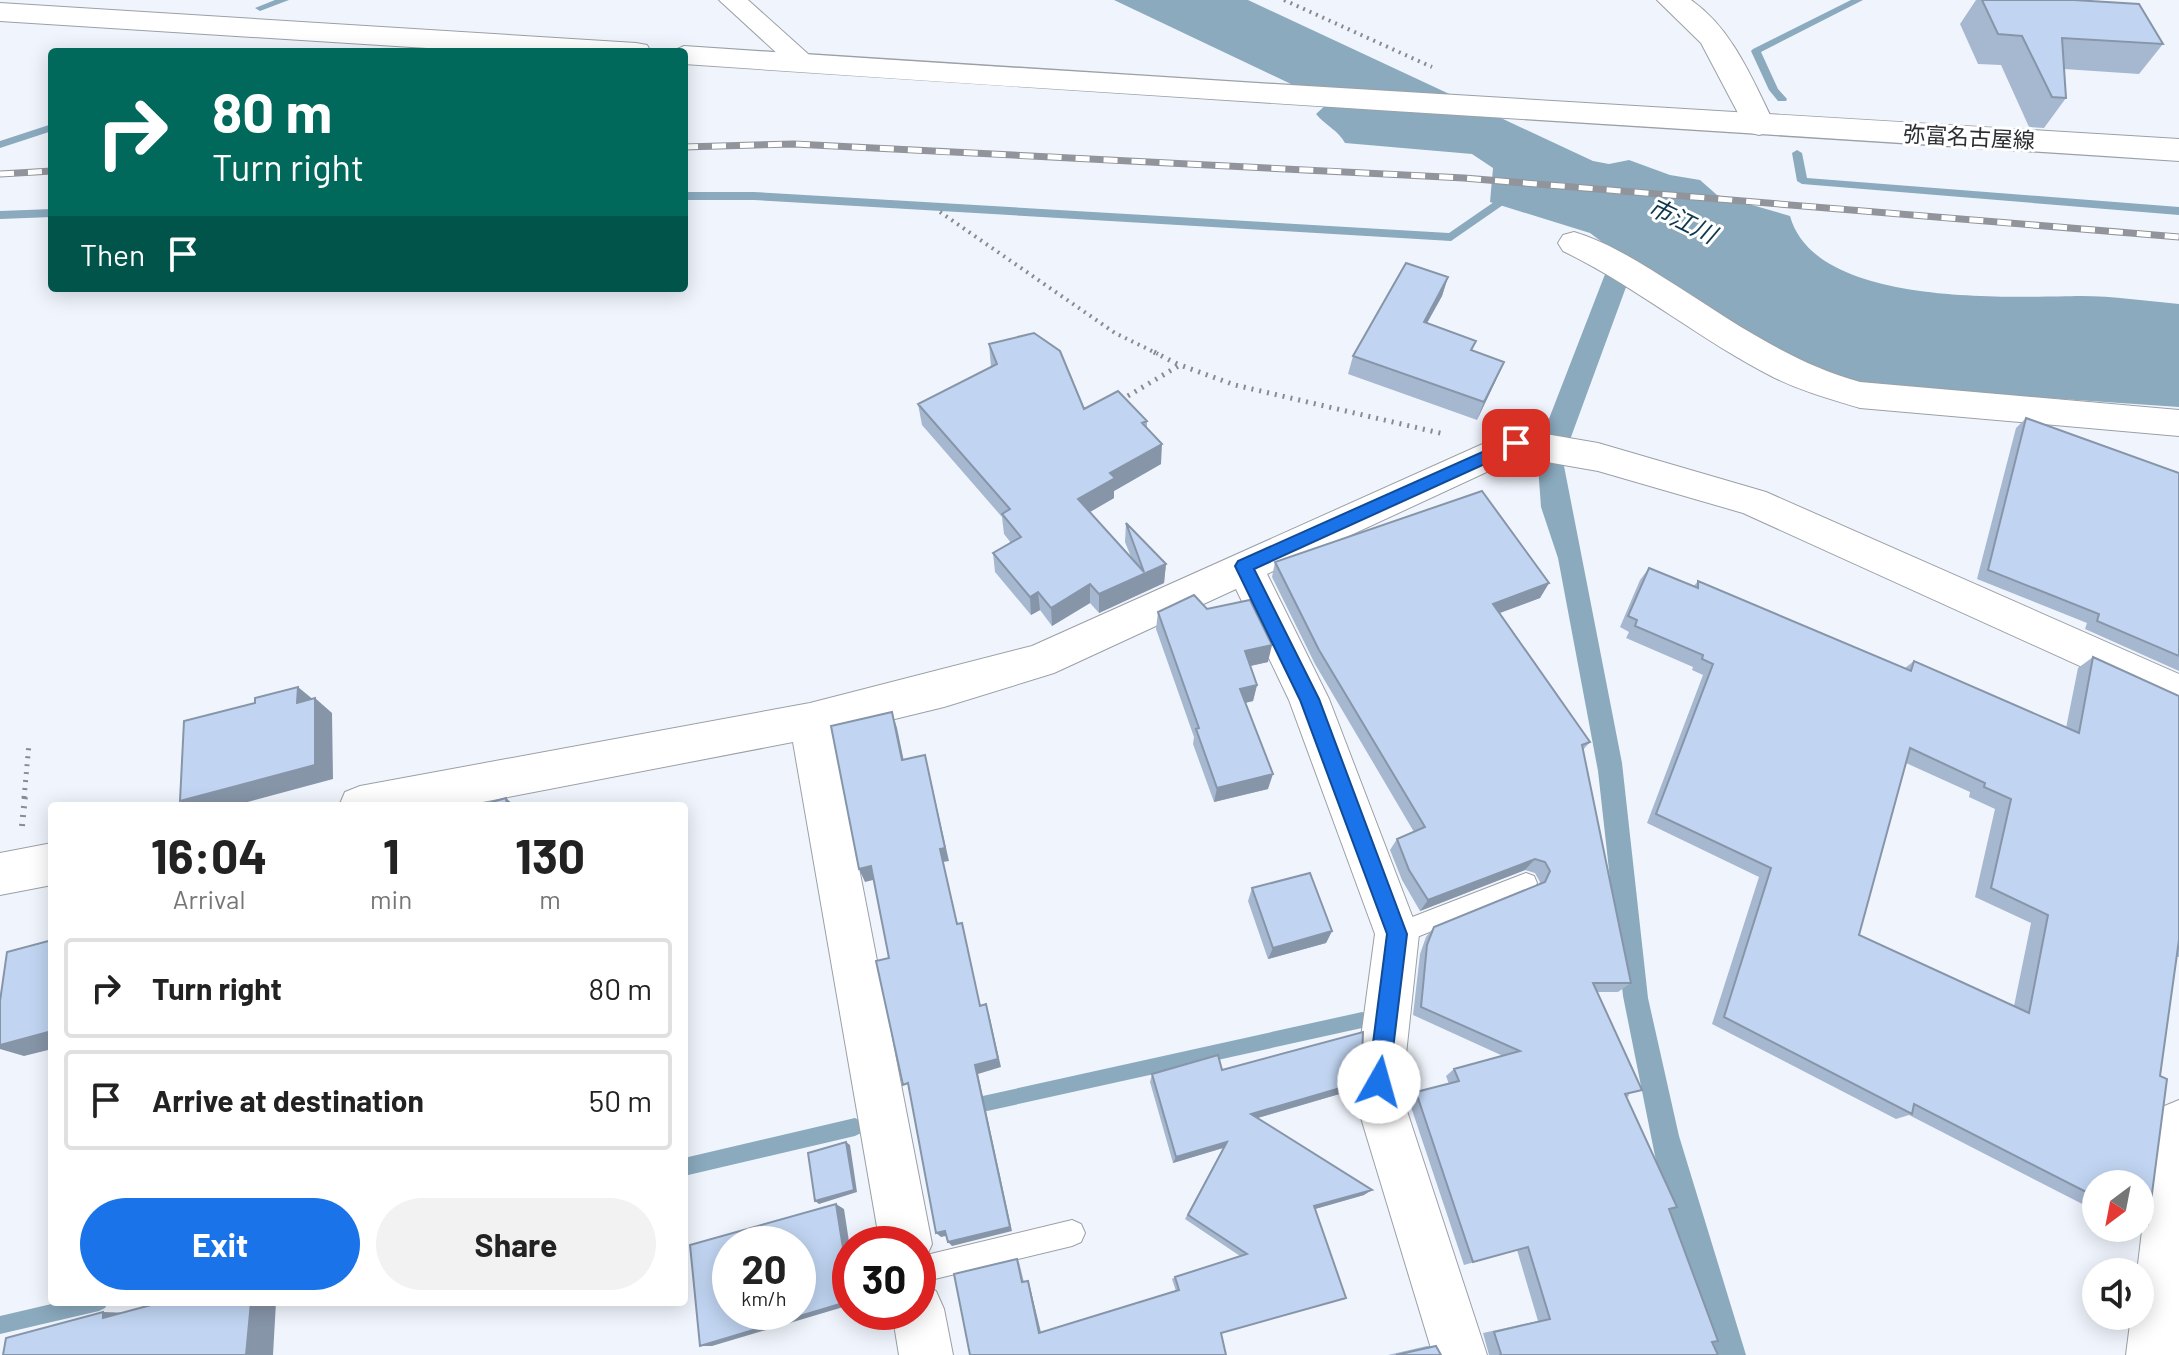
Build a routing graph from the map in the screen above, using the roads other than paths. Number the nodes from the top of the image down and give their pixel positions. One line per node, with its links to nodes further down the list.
1 (732, 0): 6 (street)
2 (1672, 0): 7 (main road)
3 (0, 12): 4 (main road)
4 (572, 48)
5 (688, 55): 6 (main road, 弥富名古屋線)
6 (803, 62): 7 (main road, 弥富名古屋線)
7 (1759, 125): 8 (main road, 弥富名古屋線)
8 (2179, 150)
9 (1574, 243): 10 (street)
10 (2179, 423)
11 (1244, 566): 12 (street); 13 (street); 16 (street)
12 (2179, 693)
13 (810, 721): 14 (street); 18 (street)
14 (381, 802)
15 (1526, 883): 16 (lane)
16 (1397, 934): 23 (street)
17 (2179, 1124): 24 (street)
18 (903, 1226)
19 (1072, 1233): 20 (lane)
20 (936, 1266)
21 (922, 1330): 22 (street)
22 (926, 1355)
23 (1460, 1355)
24 (2153, 1355)

